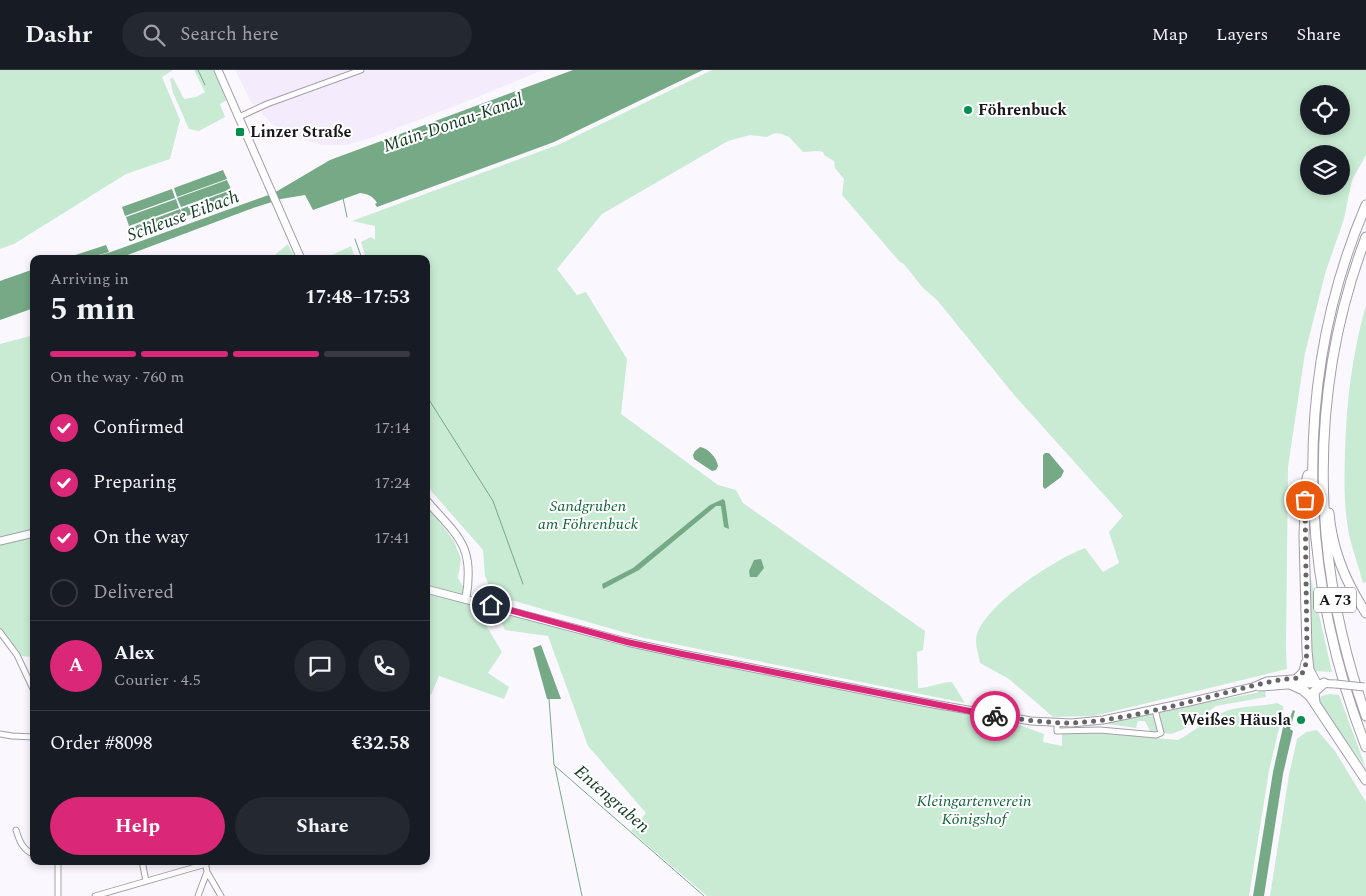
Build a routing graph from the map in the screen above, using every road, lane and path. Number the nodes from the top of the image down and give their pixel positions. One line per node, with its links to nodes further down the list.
1 (218, 70): 3 (main road)
2 (361, 70): 3 (street)
3 (239, 117): 6 (main road)
4 (1366, 205): 7 (highway, A 73)
5 (1366, 237): 8 (highway, A 73)
6 (298, 255)
7 (1312, 462): 16 (highway); 27 (highway, A 73)
8 (1322, 481): 14 (highway, A 73); 23 (highway, A 73)
9 (430, 505): 13 (main road)
10 (30, 534): 11 (main road)
11 (0, 541)
12 (430, 590): 13 (main road)
13 (466, 598): 24 (main road)
14 (1366, 613)
15 (0, 632): 17 (street)
16 (1307, 651): 18 (highway); 19 (highway)
17 (30, 682)
18 (1291, 682): 19 (main road); 21 (highway); 22 (main road)
19 (1320, 683): 20 (main road, bridge); 21 (highway)
20 (1365, 687)
21 (1315, 703): 28 (highway)
22 (1155, 710): 24 (main road); 24 (street)
23 (1366, 716)
24 (1057, 723)
25 (0, 734): 26 (street)
26 (30, 737)
27 (1366, 747)
28 (1366, 780)
29 (16, 830): 30 (street)
30 (30, 853)
31 (58, 865): 38 (street)
32 (143, 865): 36 (street)
33 (198, 865): 36 (street)
34 (205, 865): 35 (street)
35 (207, 872): 39 (street); 40 (street)
36 (146, 881): 37 (street)
37 (99, 895)
38 (58, 896)
39 (198, 896)
40 (221, 896)

